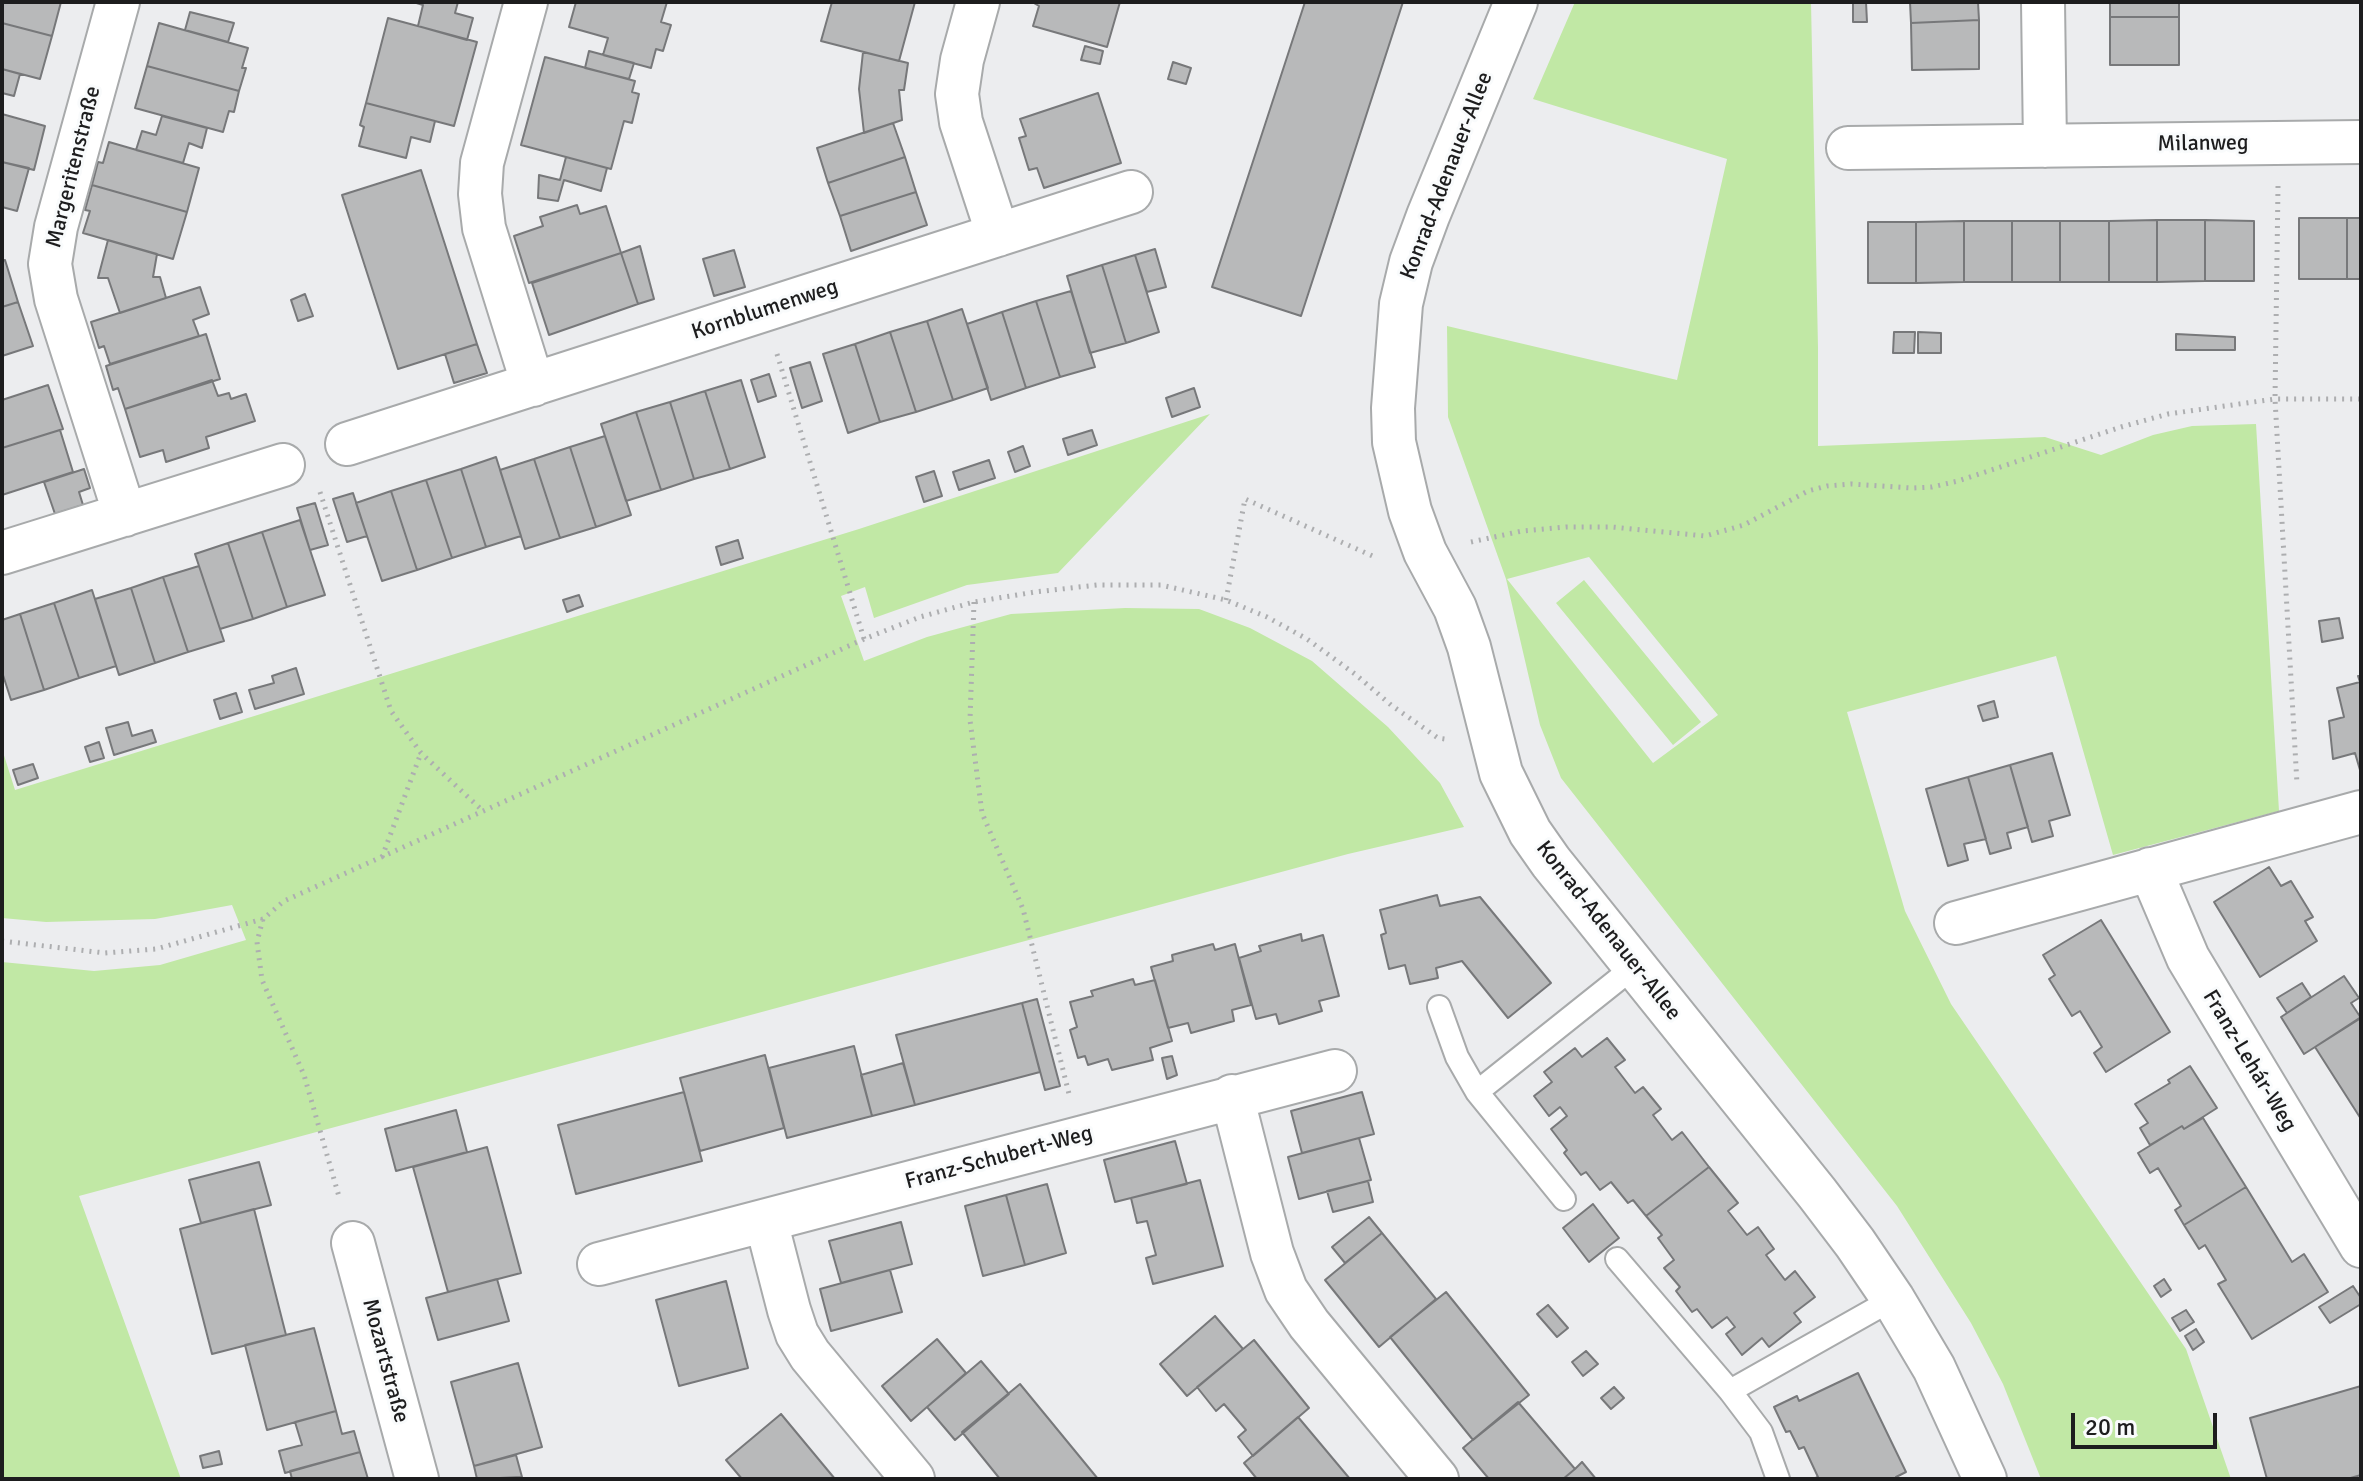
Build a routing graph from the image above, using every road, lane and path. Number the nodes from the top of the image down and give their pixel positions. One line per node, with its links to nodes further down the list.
1 (118, 2): 19 (street, Margeritenstraße)
2 (526, 2): 13 (street)
3 (978, 2): 11 (street)
4 (1516, 2): 20 (street, Konrad-Adenauer-Allee)
5 (2043, 2): 8 (street)
6 (2361, 142): 7 (street, Milanweg)
7 (2278, 143): 8 (street, Milanweg); 14 (path)
8 (2045, 146): 9 (street, Milanweg)
9 (1848, 148)
10 (1131, 192): 11 (street, Kornblumenweg)
11 (998, 235): 12 (street, Kornblumenweg)
12 (764, 311): 13 (street, Kornblumenweg); 24 (path)
13 (533, 385): 16 (street, Kornblumenweg)
14 (2275, 399): 15 (path); 20 (path); 29 (path)
15 (2361, 399)
16 (347, 444)
17 (283, 465): 19 (street)
18 (319, 487): 26 (path)
19 (125, 515): 21 (street)
20 (1425, 552): 22 (path); 25 (street, Konrad-Adenauer-Allee)
21 (2, 553)
22 (1226, 600): 23 (path); 25 (path)
23 (974, 602): 24 (path); 40 (path)
24 (864, 639): 27 (path)
25 (1493, 747): 35 (street, Konrad-Adenauer-Allee)
26 (421, 753): 27 (path); 30 (path)
27 (483, 811): 30 (path)
28 (2361, 812): 29 (street)
29 (2300, 829): 31 (street)
30 (382, 857): 32 (path)
31 (2150, 869): 33 (street); 44 (street, Franz-Lehár-Weg)
32 (263, 919): 34 (path); 43 (path)
33 (1956, 923)
34 (2, 941)
35 (1635, 966): 38 (lane); 47 (street, Konrad-Adenauer-Allee)
36 (1439, 1007): 38 (lane)
37 (1335, 1071): 39 (street, Franz-Schubert-Weg)
38 (1477, 1092): 41 (lane)
39 (1232, 1096): 40 (street, Franz-Schubert-Weg); 51 (street)
40 (1080, 1136): 42 (street, Franz-Schubert-Weg)
41 (1564, 1199)
42 (766, 1221): 46 (street, Franz-Schubert-Weg); 50 (street)
43 (353, 1243): 49 (street, Mozartstraße)
44 (2361, 1246)
45 (1617, 1259): 48 (lane)
46 (599, 1264)
47 (1893, 1299): 48 (lane); 53 (street, Konrad-Adenauer-Allee)
48 (1730, 1391): 52 (lane)
49 (417, 1479)
50 (913, 1479)
51 (1437, 1479)
52 (1778, 1479)
53 (1985, 1479)

